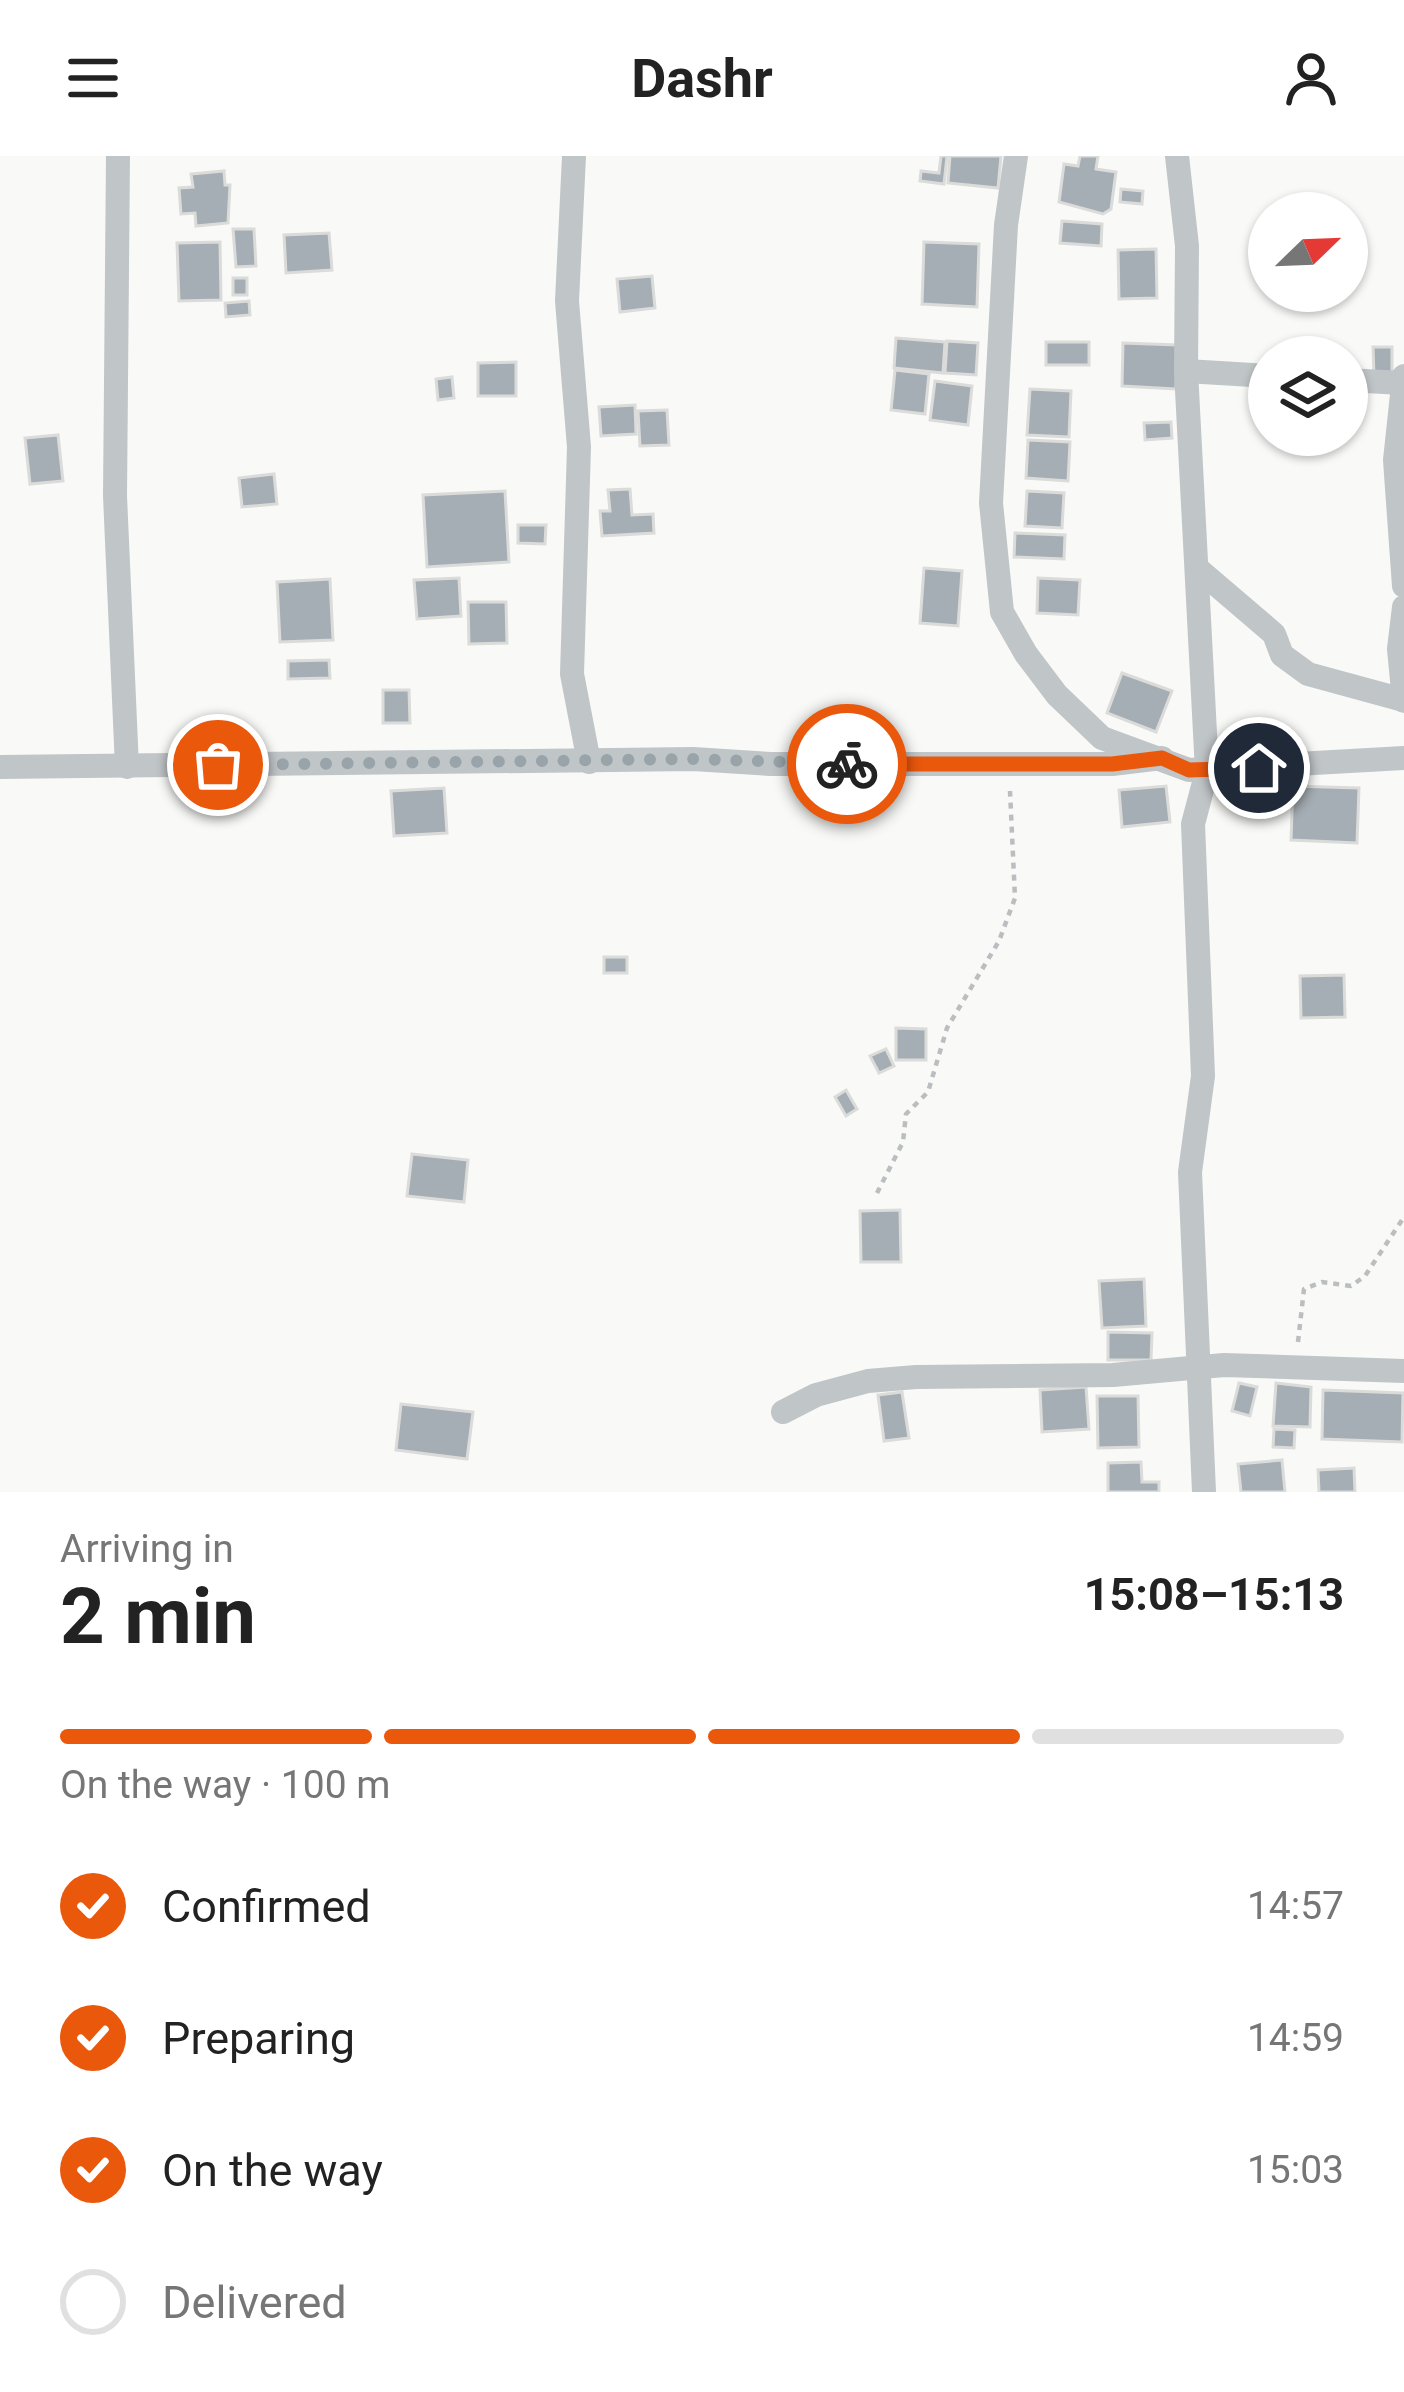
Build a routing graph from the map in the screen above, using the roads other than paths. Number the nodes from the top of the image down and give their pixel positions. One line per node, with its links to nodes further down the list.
1 (118, 156): 17 (street)
2 (574, 156): 15 (street)
3 (1016, 156): 13 (street)
4 (1177, 156): 5 (street)
5 (1186, 371): 6 (street); 9 (street)
6 (1248, 375)
7 (1403, 379): 8 (street); 10 (street)
8 (1368, 380)
9 (1198, 569): 12 (street); 18 (street)
10 (1404, 586)
11 (1404, 607): 12 (street)
12 (1403, 700)
13 (1162, 758): 15 (street); 18 (street)
14 (1404, 758): 18 (street)
15 (589, 762): 17 (street)
16 (0, 767): 17 (street)
17 (127, 767)
18 (1207, 771): 19 (street)
19 (1201, 1366): 20 (street); 21 (street); 22 (street)
20 (1404, 1371)
21 (783, 1412)
22 (1204, 1492)

